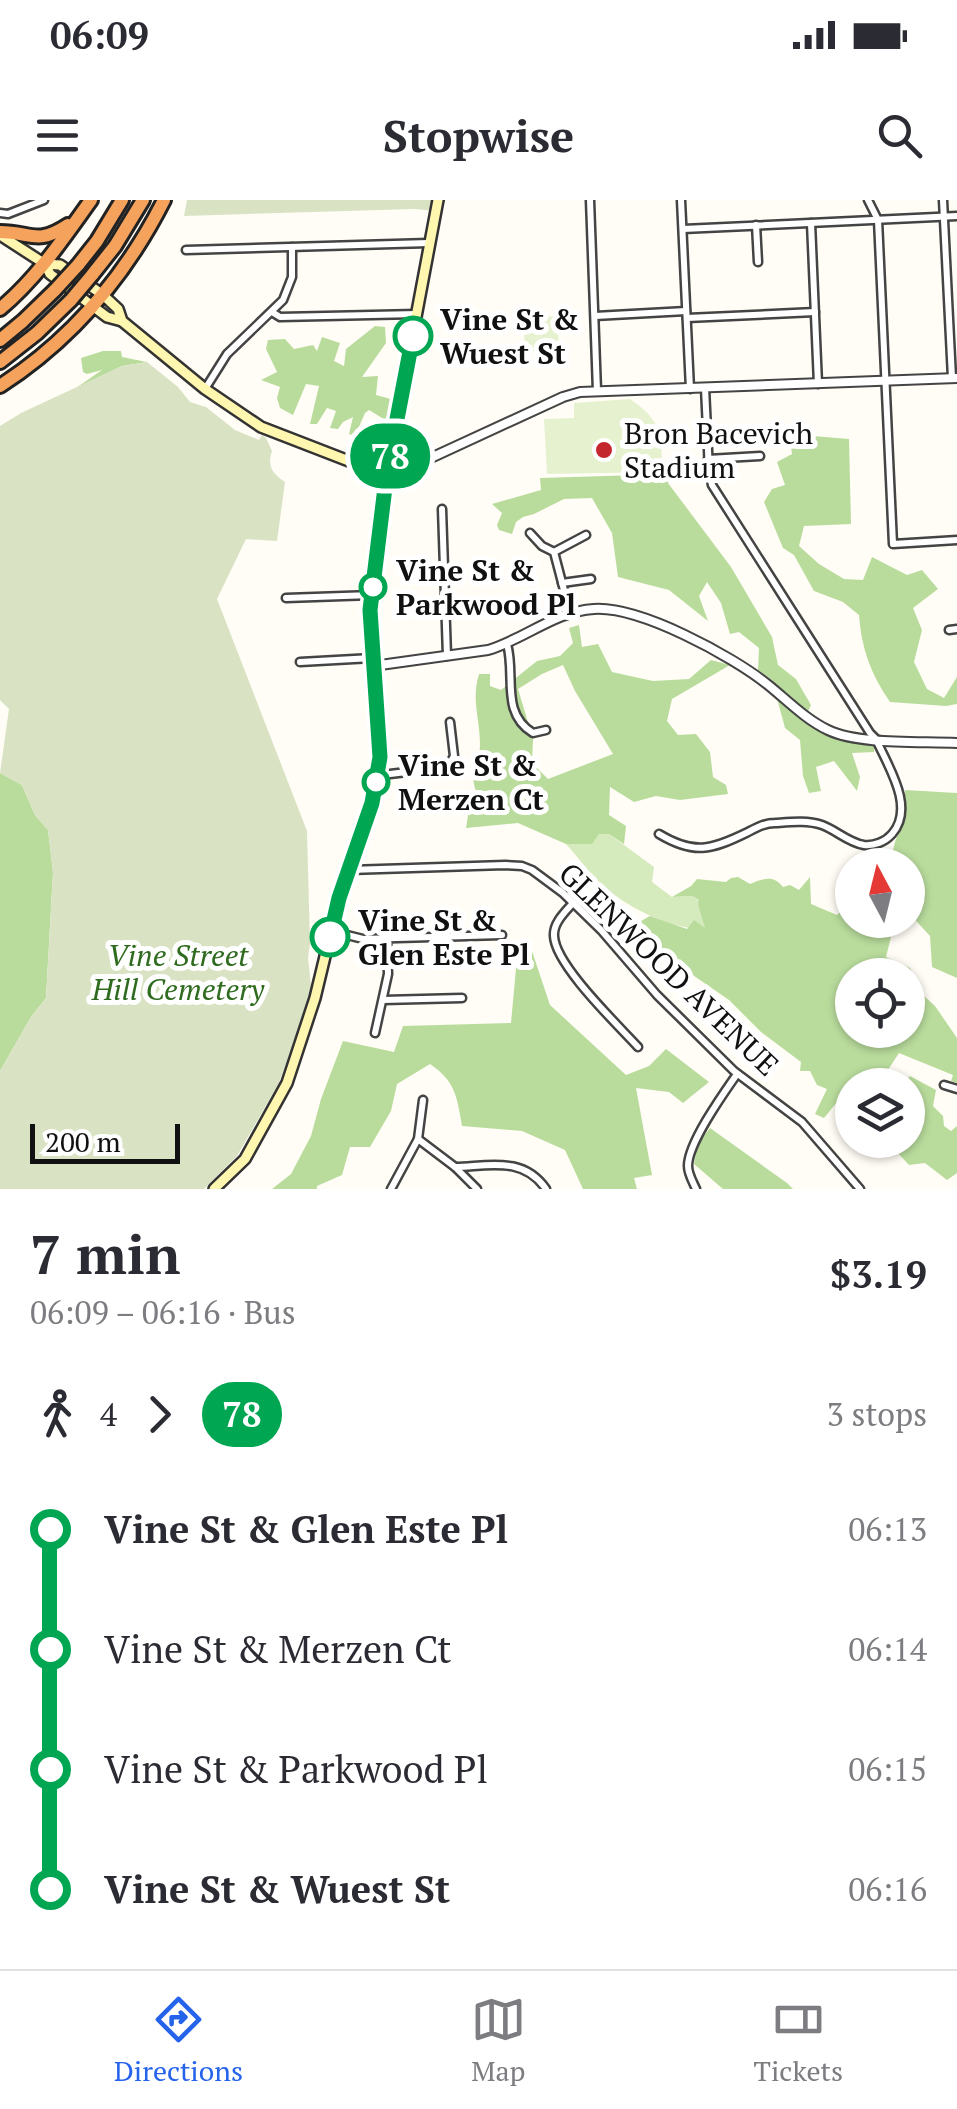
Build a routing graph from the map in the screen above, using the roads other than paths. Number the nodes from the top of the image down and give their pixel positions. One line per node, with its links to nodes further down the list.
1 (44, 200): 11 (street)
2 (91, 200): 13 (highway)
3 (122, 200): 34 (highway, bridge)
4 (143, 200): 35 (highway, bridge)
5 (164, 200): 25 (highway)
6 (438, 200): 20 (main road)
7 (590, 200): 32 (street)
8 (682, 200): 18 (street)
9 (868, 200): 15 (street)
10 (943, 200): 14 (street)
11 (0, 213)
12 (957, 216): 14 (street)
13 (78, 217): 19 (highway); 24 (highway)
14 (944, 217): 15 (street); 36 (street)
15 (878, 220): 16 (street); 37 (street)
16 (811, 223): 17 (street); 29 (street)
17 (756, 226): 18 (street); 23 (street)
18 (683, 229): 31 (street)
19 (0, 234): 24 (main road)
20 (429, 243): 21 (street); 30 (main road)
21 (292, 247): 22 (street); 28 (street)
22 (186, 250)
23 (758, 262)
24 (45, 264): 25 (main road); 26 (main road); 27 (highway)
25 (103, 295): 26 (highway); 33 (main road)
26 (93, 306): 33 (main road); 39 (highway)
27 (0, 308)
28 (272, 312): 30 (street); 40 (street)
29 (816, 312): 31 (street); 38 (street)
30 (416, 314): 47 (main road)
31 (687, 315): 32 (street); 41 (street)
32 (595, 316): 43 (street)
33 (122, 321): 40 (main road)
34 (0, 340)
35 (0, 362)
36 (954, 378): 37 (street)
37 (886, 381): 38 (street); 52 (street)
38 (818, 384): 42 (street)
39 (0, 386)
40 (205, 388): 46 (main road)
41 (690, 388): 42 (street); 43 (street)
42 (705, 388): 45 (street)
43 (597, 391): 47 (street)
44 (760, 456): 45 (street)
45 (708, 459): 65 (street)
46 (354, 463): 47 (main road); 48 (main road)
47 (387, 471): 48 (main road)
48 (384, 494): 56 (main road)
49 (442, 509): 60 (street)
50 (530, 533): 53 (street)
51 (586, 536): 53 (street)
52 (957, 540)
53 (554, 552): 55 (street)
54 (591, 579): 55 (street)
55 (562, 583): 58 (street)
56 (372, 594): 57 (street); 62 (main road)
57 (286, 598)
58 (570, 613): 59 (street); 65 (street)
59 (506, 644): 60 (street); 64 (street)
60 (447, 656): 62 (street)
61 (300, 662): 62 (street)
62 (372, 662): 67 (main road)
63 (450, 722): 67 (street)
64 (546, 730)
65 (876, 739): 66 (street); 68 (street)
66 (957, 744)
67 (377, 773): 69 (main road)
68 (659, 834)
69 (349, 870): 70 (street, GLENWOOD AVENUE); 71 (main road)
70 (573, 903): 77 (street); 78 (street, GLENWOOD AVENUE)
71 (331, 931): 73 (street); 84 (main road)
72 (502, 936): 73 (street)
73 (387, 939): 75 (street)
74 (462, 998): 75 (street)
75 (383, 1000): 76 (street)
76 (375, 1034)
77 (638, 1047)
78 (737, 1074): 88 (street); 89 (street, GLENWOOD AVENUE)
79 (944, 1085): 80 (street)
80 (957, 1090)
81 (424, 1100): 82 (street)
82 (418, 1138): 83 (street); 85 (street)
83 (454, 1167): 86 (street); 87 (street)
84 (214, 1189)
85 (390, 1189)
86 (477, 1189)
87 (546, 1189)
88 (696, 1189)
89 (860, 1189)

